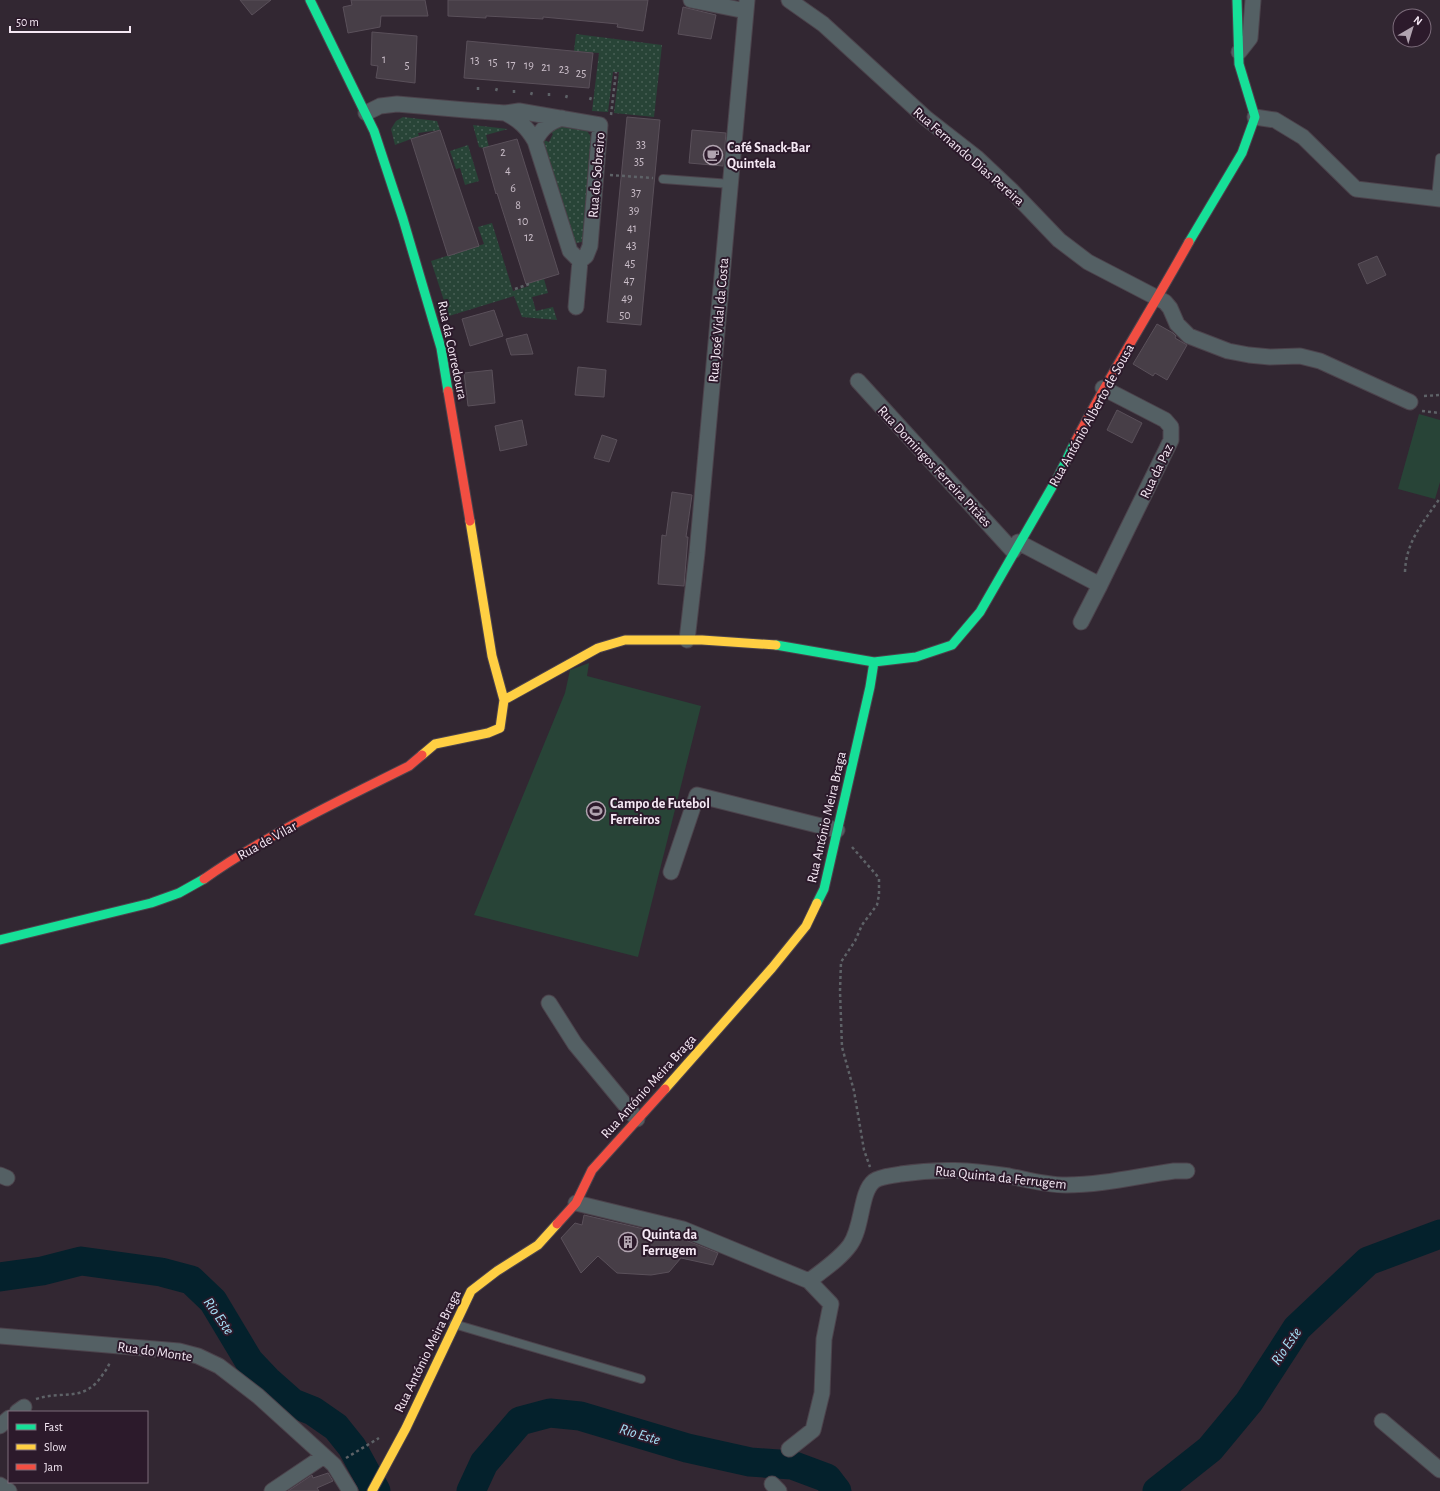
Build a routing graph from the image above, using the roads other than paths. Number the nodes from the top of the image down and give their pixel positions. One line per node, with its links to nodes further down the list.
1 (310, 0): 8 (street, Rua da Corredoura)
2 (691, 0): 6 (street)
3 (789, 0): 18 (street, Rua Fernando Dias Pereira)
4 (1237, 0): 7 (street)
5 (1252, 0): 7 (street)
6 (747, 5): 15 (street, Rua José Vidal da Costa)
7 (1239, 52): 10 (street)
8 (366, 113): 9 (street, Rua do Sobreiro); 28 (street, Rua da Corredoura)
9 (505, 113): 11 (street, Rua do Sobreiro); 12 (street, Rua do Sobreiro)
10 (1255, 117): 16 (street); 18 (street, Rua António Alberto de Sousa)
11 (562, 118): 12 (street); 17 (street, Rua do Sobreiro)
12 (535, 141): 17 (street, Rua do Sobreiro)
13 (1440, 158): 16 (lane)
14 (661, 179): 15 (lane)
15 (731, 184): 26 (street, Rua José Vidal da Costa)
16 (1438, 198)
17 (580, 261): 19 (street, Rua do Sobreiro)
18 (1158, 298): 21 (street, Rua António Alberto de Sousa); 22 (street, Rua Fernando Dias Pereira)
19 (576, 307)
20 (858, 382): 23 (street, Rua Domingos Ferreira Pitães)
21 (1103, 388): 23 (street, Rua António Alberto de Sousa); 24 (street, Rua da Paz)
22 (1410, 402)
23 (1016, 546): 24 (street); 27 (street, Rua António Alberto de Sousa)
24 (1100, 585): 25 (street, Rua da Paz)
25 (1082, 622)
26 (687, 640): 27 (street); 28 (street)
27 (878, 662): 29 (street, Rua António Meira Braga)
28 (504, 700): 31 (street, Rua de Vilar)
29 (837, 830): 30 (street); 33 (street, Rua António Meira Braga)
30 (671, 872)
31 (0, 940)
32 (548, 1003): 33 (street)
33 (637, 1118): 35 (street, Rua António Meira Braga)
34 (1187, 1171): 36 (street, Rua Quinta da Ferrugem)
35 (576, 1203): 36 (street); 37 (street, Rua António Meira Braga)
36 (810, 1281): 43 (street)
37 (454, 1324): 39 (lane); 50 (street, Rua António Meira Braga)
38 (0, 1336): 44 (street, Rua do Monte)
39 (641, 1379)
40 (8, 1419): 42 (street)
41 (1382, 1421): 45 (street)
42 (0, 1426)
43 (789, 1449)
44 (324, 1456): 48 (street); 49 (street, Rua do Monte)
45 (1440, 1470)
46 (0, 1485): 47 (street)
47 (9, 1491)
48 (272, 1491)
49 (350, 1491)
50 (372, 1491)

